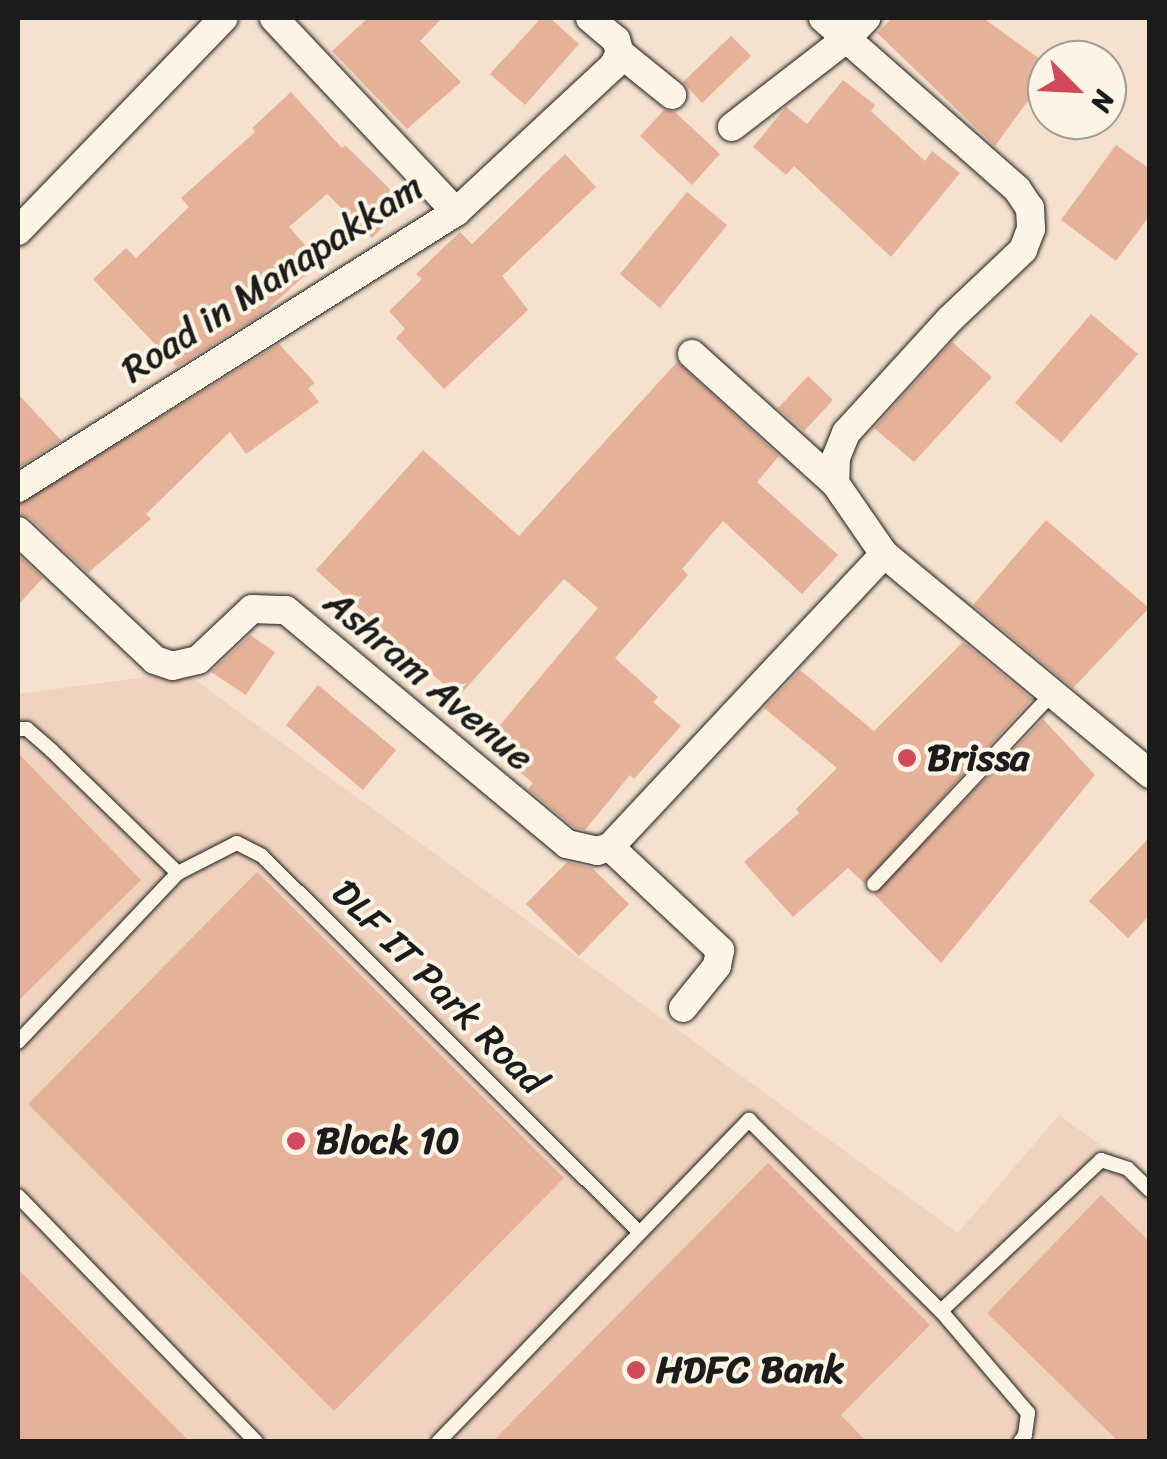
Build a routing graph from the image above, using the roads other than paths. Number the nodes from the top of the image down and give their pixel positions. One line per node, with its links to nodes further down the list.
1 (224, 18): 10 (street)
2 (274, 18): 9 (street, Road in Manapakkam)
3 (590, 18): 6 (street)
4 (823, 18): 5 (street)
5 (856, 28): 8 (street); 12 (street)
6 (620, 53): 7 (street); 9 (street)
7 (672, 94)
8 (732, 127)
9 (456, 212): 13 (street, Road in Manapakkam)
10 (18, 231)
11 (692, 354): 12 (street)
12 (835, 483): 15 (street)
13 (18, 488)
14 (18, 531): 19 (street, Ashram Avenue)
15 (884, 554): 16 (street); 19 (street)
16 (1053, 693): 18 (street); 21 (lane)
17 (18, 729): 20 (lane)
18 (1150, 774)
19 (610, 847): 22 (street)
20 (178, 874): 23 (lane, DLF IT Park Road); 26 (lane, DLF IT Park Road)
21 (874, 884)
22 (683, 1008)
23 (18, 1042)
24 (1150, 1190): 27 (lane)
25 (18, 1196): 28 (lane)
26 (638, 1231): 27 (lane); 29 (lane)
27 (941, 1311): 30 (lane)
28 (256, 1442)
29 (438, 1442)
30 (1020, 1442)

